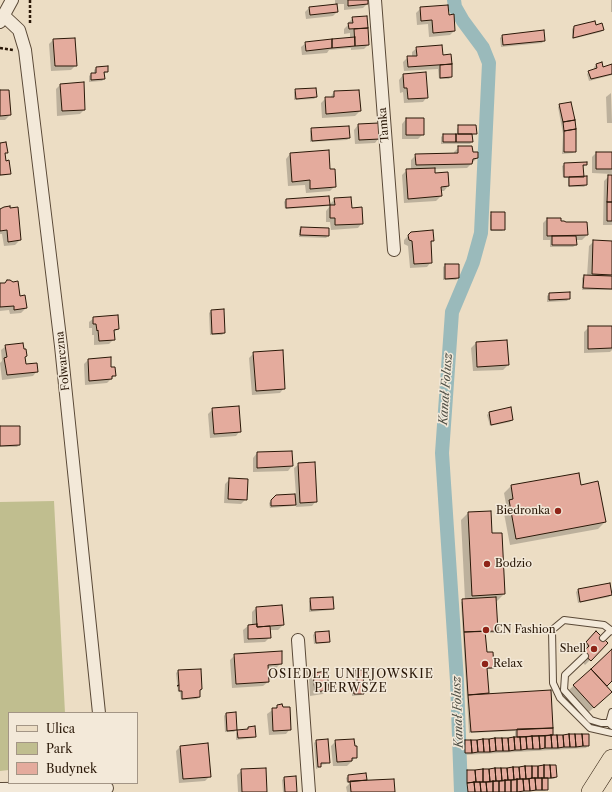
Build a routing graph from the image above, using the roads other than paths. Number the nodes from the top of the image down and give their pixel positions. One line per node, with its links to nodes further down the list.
1 (12, 0): 3 (street)
2 (375, 0): 4 (street, Tamka)
3 (2, 19): 9 (street, Folwarczna)
4 (394, 250)
5 (611, 630): 6 (lane); 12 (lane)
6 (603, 638)
7 (298, 640): 16 (street)
8 (585, 656): 11 (lane)
9 (99, 712)
10 (612, 712): 11 (lane)
11 (610, 725)
12 (612, 732)
13 (612, 759): 17 (main road)
14 (107, 788): 15 (street)
15 (0, 789)
16 (309, 792)
17 (591, 792)

